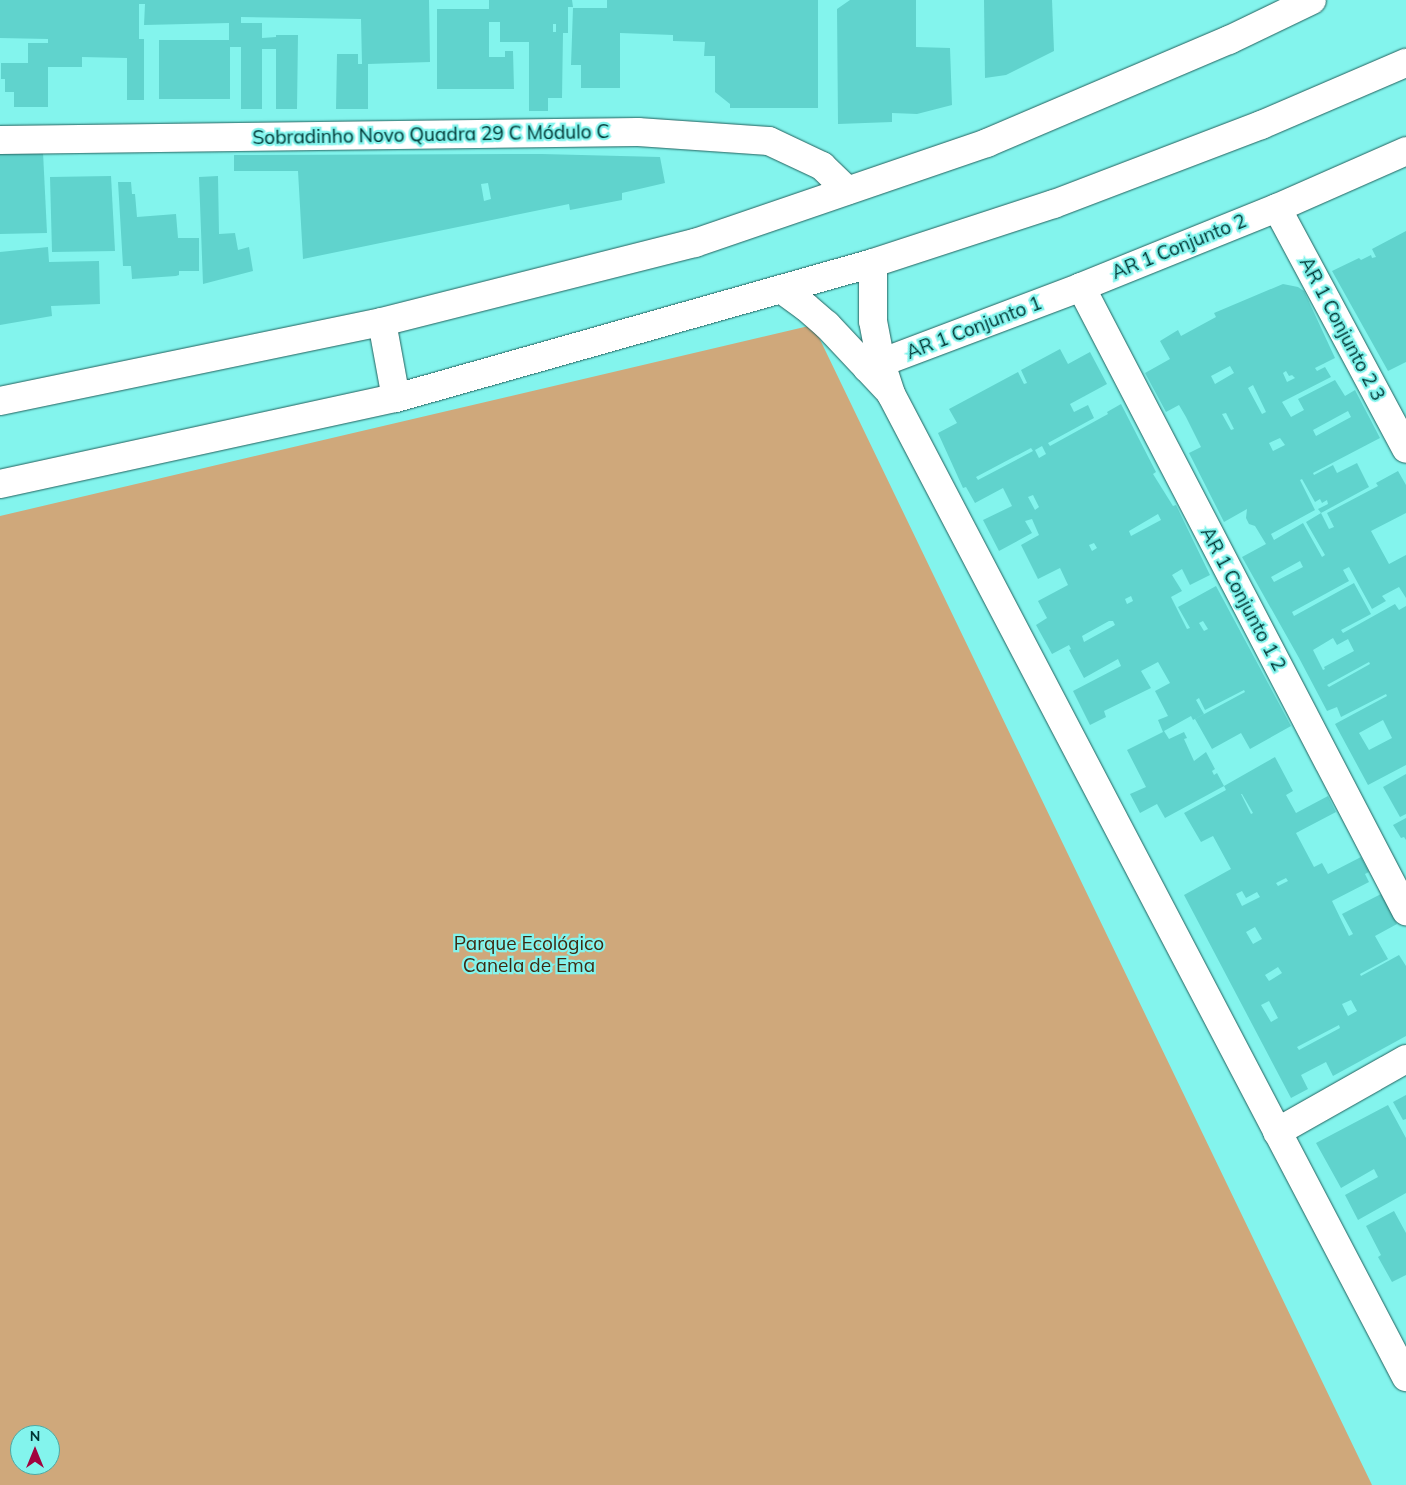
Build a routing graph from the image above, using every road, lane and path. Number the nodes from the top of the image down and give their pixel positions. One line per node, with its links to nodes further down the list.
1 (1312, 0): 5 (street)
2 (1406, 63): 7 (street)
3 (0, 140): 5 (street, Sobradinho Novo Quadra 29 C Módulo C)
4 (1406, 151): 6 (street, AR 1 Conjunto 2)
5 (847, 190): 10 (street)
6 (1277, 208): 8 (street, AR 1 Conjunto 2); 14 (street, AR 1 Conjunto 2 3)
7 (873, 263): 9 (street); 11 (street)
8 (1080, 287): 11 (street, AR 1 Conjunto 1); 16 (street, AR 1 Conjunto 1 2)
9 (781, 289): 11 (street); 12 (street)
10 (382, 322): 12 (street); 13 (street)
11 (874, 365): 18 (street)
12 (396, 398): 15 (street)
13 (0, 401)
14 (1406, 449)
15 (0, 484)
16 (1406, 911)
17 (1406, 1059): 18 (street)
18 (1277, 1132): 19 (street)
19 (1403, 1364)

